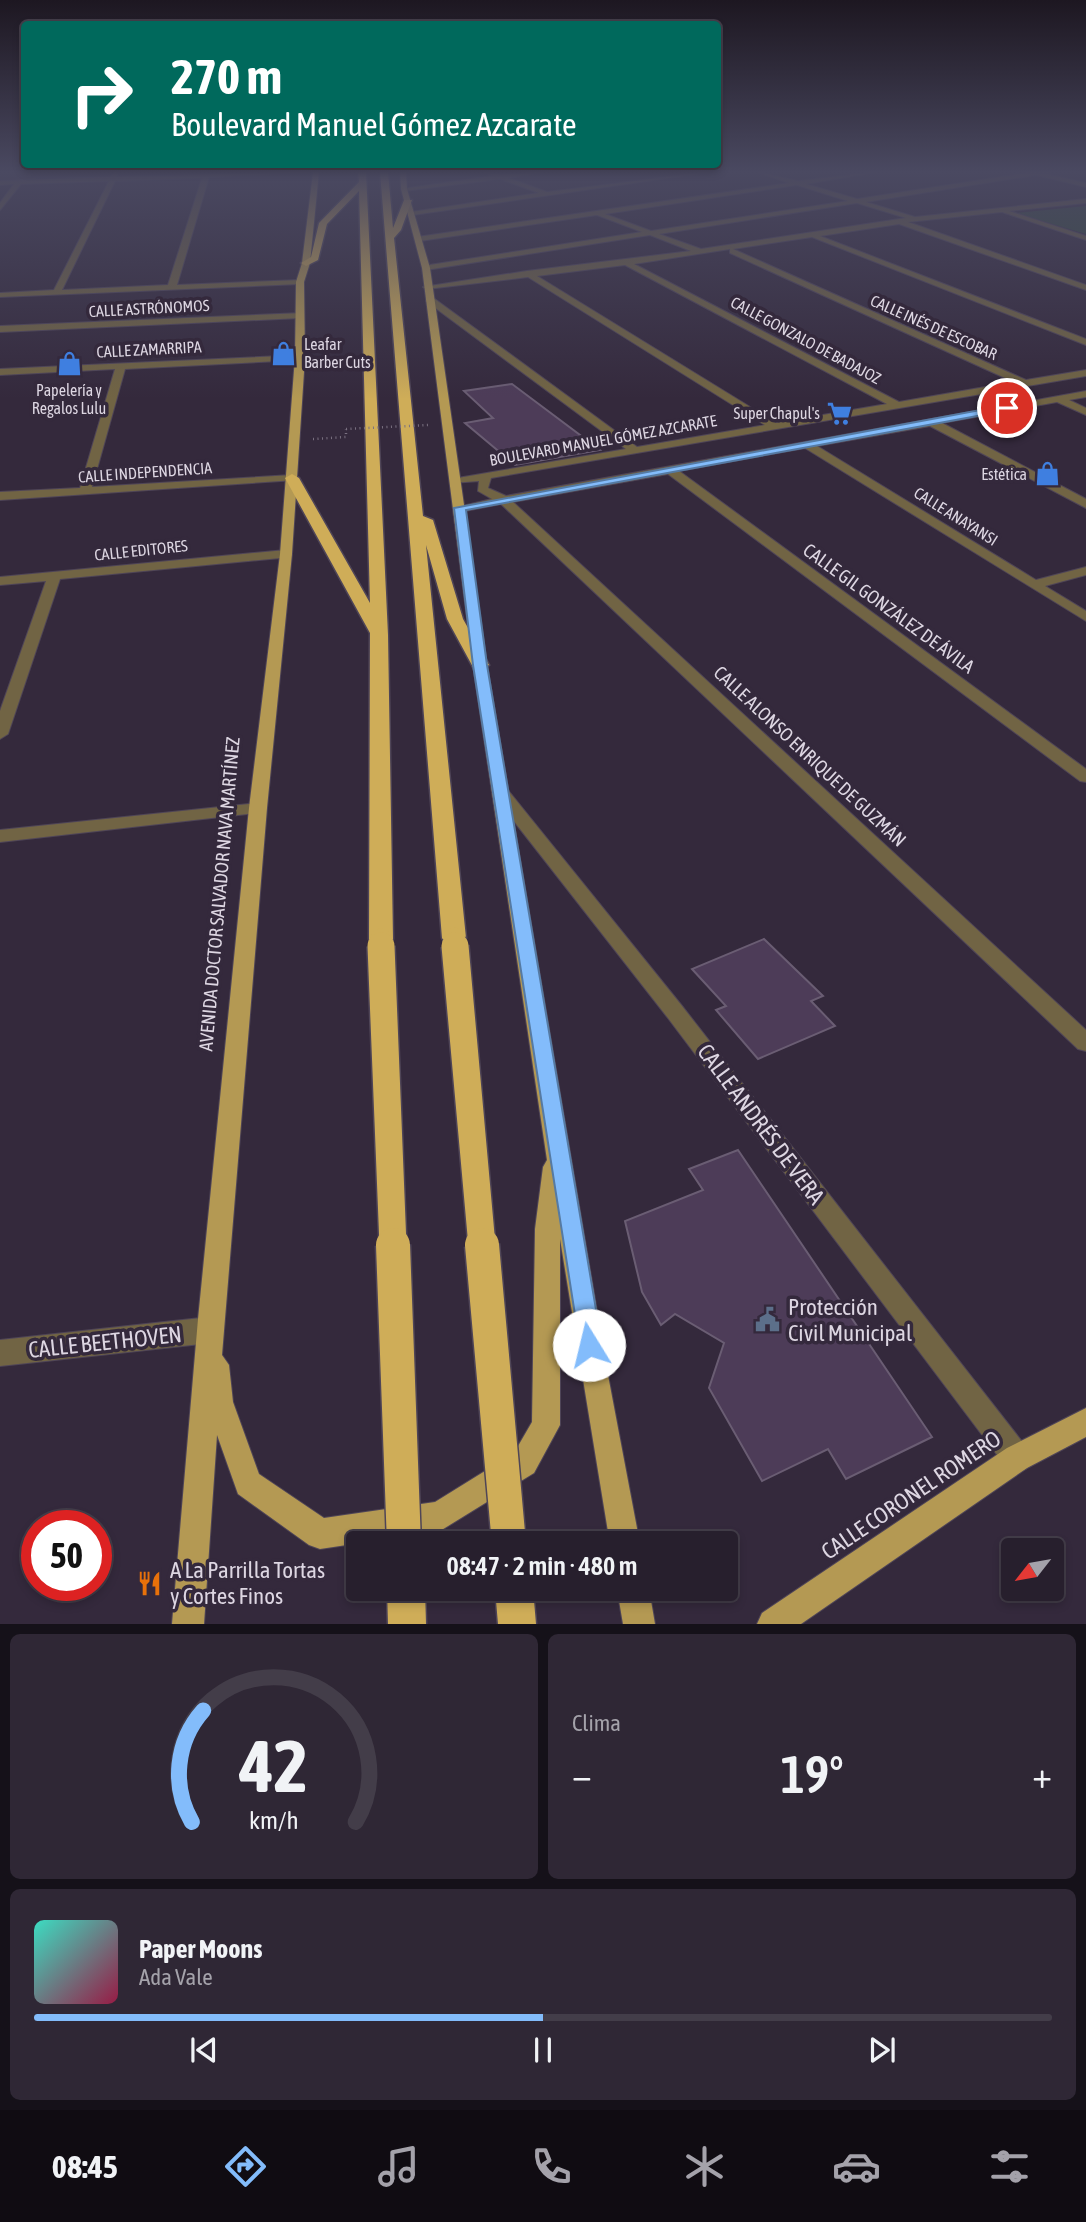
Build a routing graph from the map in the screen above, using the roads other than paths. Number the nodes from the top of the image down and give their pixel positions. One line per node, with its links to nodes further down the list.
1 (79, 248): 23 (street)
2 (184, 248): 21 (street)
3 (308, 248): 16 (main road, AVENIDA DOCTOR SALVADOR NAVA MARTÍNEZ)
4 (317, 248): 16 (highway)
5 (365, 248): 57 (highway)
6 (391, 248): 42 (highway)
7 (421, 248): 20 (main road)
8 (587, 248): 20 (street)
9 (686, 248): 15 (street)
10 (731, 248): 15 (street)
11 (757, 248): 14 (street)
12 (846, 248): 27 (street)
13 (979, 248): 22 (street)
14 (733, 251): 15 (street); 32 (street, CALLE INÉS DE ESCOBAR)
15 (698, 253): 17 (street)
16 (306, 263): 19 (main road, AVENIDA DOCTOR SALVADOR NAVA MARTÍNEZ)
17 (626, 263): 18 (street); 35 (street, CALLE GONZALO DE BADAJOZ)
18 (527, 273): 20 (street); 38 (street)
19 (300, 282): 21 (street); 25 (main road, AVENIDA DOCTOR SALVADOR NAVA MARTÍNEZ)
20 (427, 285): 40 (street); 45 (main road)
21 (172, 287): 23 (street)
22 (1086, 288)
23 (57, 292): 24 (street)
24 (0, 295)
25 (300, 315): 26 (street, CALLE ASTRÓNOMOS); 28 (main road, AVENIDA DOCTOR SALVADOR NAVA MARTÍNEZ)
26 (0, 329)
27 (1086, 342)
28 (300, 357): 29 (street, CALLE ZAMARRIPA); 44 (main road, AVENIDA DOCTOR SALVADOR NAVA MARTÍNEZ)
29 (121, 366): 30 (street, CALLE ZAMARRIPA); 46 (street)
30 (0, 372)
31 (1086, 373): 32 (street, BOULEVARD MANUEL GÓMEZ AZCARATE)
32 (1024, 383): 34 (street, CALLE INÉS DE ESCOBAR); 35 (street, BOULEVARD MANUEL GÓMEZ AZCARATE)
33 (1086, 394): 34 (street)
34 (1058, 399): 36 (street, CALLE INÉS DE ESCOBAR); 37 (street)
35 (897, 405): 38 (street, BOULEVARD MANUEL GÓMEZ AZCARATE)
36 (1086, 412)
37 (931, 422): 39 (street); 49 (street)
38 (774, 426): 40 (street, BOULEVARD MANUEL GÓMEZ AZCARATE)
39 (807, 444): 41 (street); 55 (street, CALLE ANAYANSI)
40 (635, 450): 43 (street, BOULEVARD MANUEL GÓMEZ AZCARATE)
41 (670, 470): 48 (street); 60 (street, CALLE GIL GONZÁLEZ DE ÁVILA)
42 (412, 472): 58 (highway); 71 (highway, bridge)
43 (486, 476): 45 (street, BOULEVARD MANUEL GÓMEZ AZCARATE); 48 (street, CALLE ALONSO ENRIQUE DE GUZMÁN)
44 (292, 478): 46 (street, CALLE INDEPENDENCIA); 51 (main road, AVENIDA DOCTOR SALVADOR NAVA MARTÍNEZ); 57 (highway)
45 (456, 481): 50 (main road)
46 (85, 491): 47 (street, CALLE INDEPENDENCIA)
47 (0, 496)
48 (505, 500): 50 (street); 64 (street, CALLE ALONSO ENRIQUE DE GUZMÁN)
49 (1086, 504)
50 (460, 508): 58 (main road)
51 (286, 554): 53 (street, CALLE EDITORES); 62 (main road, AVENIDA DOCTOR SALVADOR NAVA MARTÍNEZ)
52 (1086, 571): 55 (street)
53 (54, 577): 54 (street, CALLE EDITORES); 59 (street)
54 (0, 581)
55 (1034, 586): 56 (street, CALLE ANAYANSI)
56 (1086, 617)
57 (379, 635): 70 (highway, bridge)
58 (480, 665): 61 (main road)
59 (0, 734)
60 (1086, 777)
61 (501, 793): 65 (main road); 69 (street, CALLE ANDRÉS DE VERA)
62 (258, 808): 63 (street); 66 (main road, AVENIDA DOCTOR SALVADOR NAVA MARTÍNEZ)
63 (0, 836)
64 (1086, 1043)
65 (558, 1147): 66 (main road); 72 (main road)
66 (210, 1330): 67 (street, CALLE BEETHOVEN); 76 (main road, AVENIDA DOCTOR SALVADOR NAVA MARTÍNEZ)
67 (0, 1353)
68 (1086, 1422): 69 (main road, CALLE CORONEL ROMERO)
69 (1017, 1458): 80 (main road, CALLE CORONEL ROMERO)
70 (404, 1531)
71 (508, 1531)
72 (623, 1531)
73 (406, 1601): 77 (highway)
74 (515, 1601): 78 (highway)
75 (635, 1601): 79 (main road)
76 (188, 1623)
77 (407, 1623)
78 (517, 1623)
79 (639, 1623)
80 (773, 1623)

